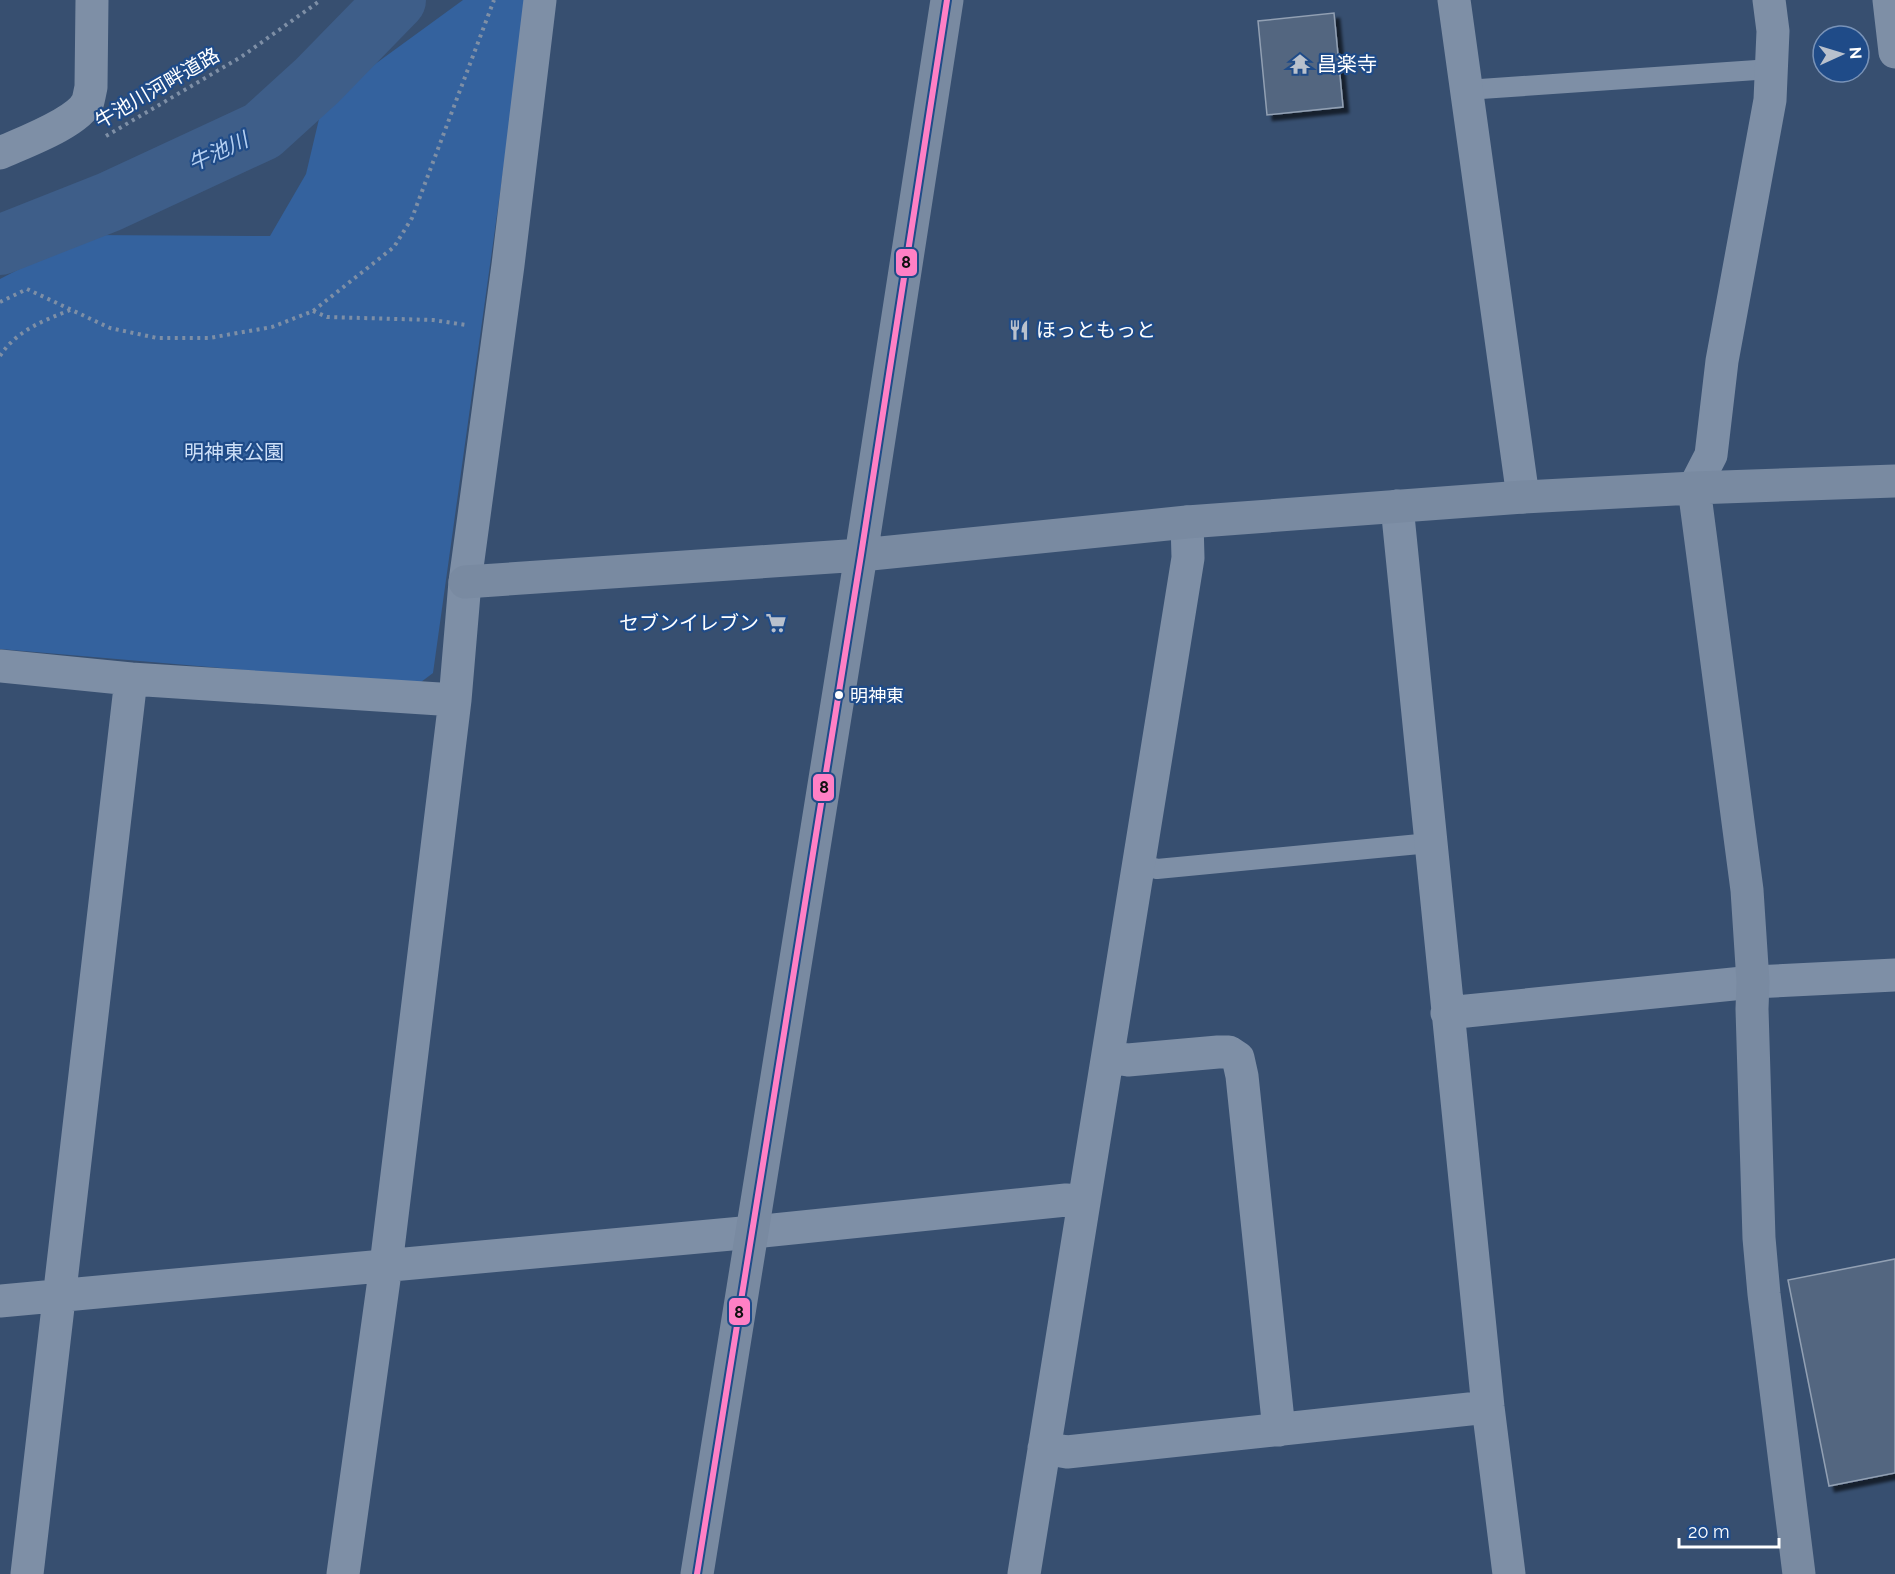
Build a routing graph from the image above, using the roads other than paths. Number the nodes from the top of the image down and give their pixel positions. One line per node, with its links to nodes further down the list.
1 (92, 0): 10 (street)
2 (540, 0): 17 (street)
3 (947, 0): 16 (street)
4 (1454, 0): 9 (street)
5 (1769, 0): 8 (street)
6 (1889, 0): 7 (street)
7 (1895, 52)
8 (1772, 69): 9 (lane); 12 (street)
9 (1466, 90): 13 (street)
10 (0, 153)
11 (1895, 481): 12 (street)
12 (1694, 488): 13 (street); 24 (street)
13 (1523, 497): 14 (street)
14 (1396, 506): 15 (street); 21 (street)
15 (1187, 522): 16 (street); 22 (street)
16 (861, 555): 17 (street); 28 (street)
17 (465, 582): 20 (street)
18 (0, 666): 19 (street)
19 (131, 679): 20 (street); 30 (street)
20 (455, 700): 29 (street)
21 (1430, 843): 22 (lane); 25 (street)
22 (1139, 864): 26 (street)
23 (1895, 975): 24 (street)
24 (1753, 982): 25 (street); 40 (street)
25 (1447, 1013): 32 (street)
26 (1108, 1057): 27 (street); 33 (street)
27 (1083, 1201): 28 (street); 34 (street)
28 (753, 1232): 29 (street); 37 (street)
29 (387, 1265): 30 (street); 36 (street)
30 (60, 1295): 31 (street); 35 (street)
31 (0, 1301)
32 (1488, 1407): 33 (street); 39 (street)
33 (1279, 1430): 34 (street)
34 (1044, 1448): 38 (street)
35 (27, 1574)
36 (343, 1574)
37 (697, 1574)
38 (1024, 1574)
39 (1509, 1574)
40 (1799, 1574)

